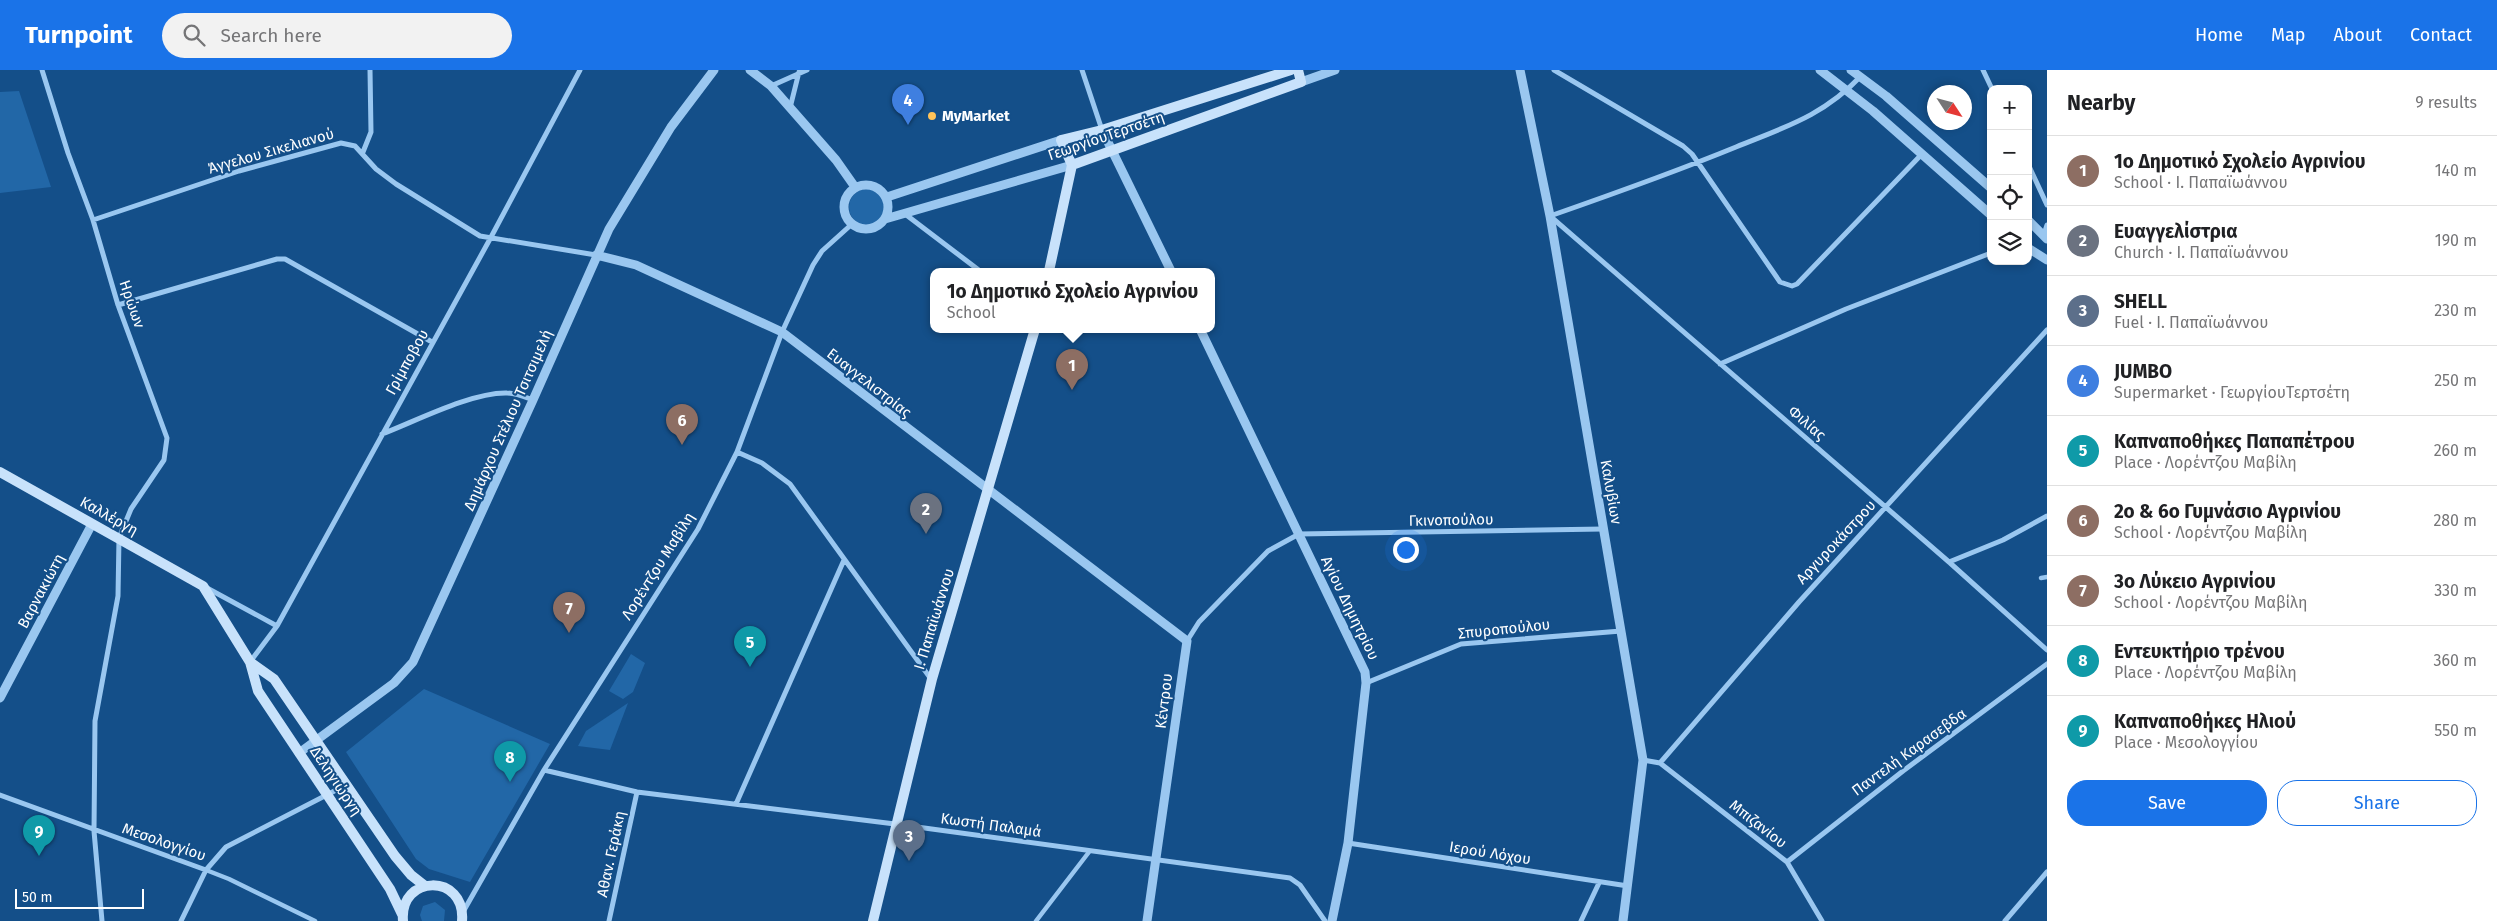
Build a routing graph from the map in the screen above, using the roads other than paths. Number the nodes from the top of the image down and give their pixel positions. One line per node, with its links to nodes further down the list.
1 (42, 70): 39 (street, Ηρώων)
2 (370, 70): 26 (street)
3 (580, 70): 43 (street, Γρίμποβου)
4 (714, 70): 46 (street, Δημάρχου Στέλιου Τσιτσιμελή)
5 (807, 70): 15 (street)
6 (1082, 70): 23 (street)
7 (1291, 70): 23 (main road, ΓεωργίουΤερτσέτη)
8 (1298, 70): 18 (main road)
9 (1334, 70): 18 (street, ΓεωργίουΤερτσέτη)
10 (1520, 70): 37 (street, Καλυβίων)
11 (1554, 70): 28 (street)
12 (1820, 70): 21 (street)
13 (1851, 70): 17 (street)
14 (1983, 70): 19 (street)
15 (799, 71): 20 (street); 22 (street)
16 (754, 72): 20 (street)
17 (1861, 76): 21 (street); 31 (street)
18 (1301, 82): 25 (main road, ΓεωργίουΤερτσέτη)
19 (1990, 85)
20 (771, 86): 22 (street)
21 (1848, 90): 27 (street); 28 (street)
22 (790, 108): 32 (street)
23 (1102, 130): 24 (main road, ΓεωργίουΤερτσέτη); 25 (street)
24 (1061, 140): 29 (main road); 33 (street, ΓεωργίουΤερτσέτη)
25 (1113, 150): 29 (main road, ΓεωργίουΤερτσέτη); 50 (street)
26 (363, 152): 39 (street, Άγγελου Σικελιανού); 43 (street, Άγγελου Σικελιανού)
27 (1921, 155): 28 (street); 35 (street)
28 (1699, 162): 37 (street)
29 (1072, 165): 36 (street, ΓεωργίουΤερτσέτη); 49 (main road)
30 (2032, 173): 34 (street)
31 (1987, 185)
32 (855, 187): 33 (street); 41 (street)
33 (887, 197): 38 (street)
34 (2047, 205)
35 (1987, 212)
36 (905, 213): 38 (street, ΓεωργίουΤερτσέτη); 48 (street)
37 (1550, 216): 57 (street, Φιλίας); 66 (street, Καλυβίων)
38 (884, 219): 41 (street)
39 (93, 220): 51 (street, Ηρώων)
40 (2032, 223): 42 (street)
41 (852, 224): 53 (street, Λορέντζου Μαβίλη)
42 (2046, 233)
43 (490, 239): 46 (street, Ευαγγελιστρίας); 56 (street, Γρίμποβου)
44 (2032, 251): 47 (street)
45 (1987, 254): 57 (street)
46 (596, 255): 53 (street, Ευαγγελιστρίας); 58 (street, Δημάρχου Στέλιου Τσιτσιμελή)
47 (2047, 260)
48 (976, 268)
49 (1050, 268)
50 (1170, 268)
51 (118, 305): 56 (street); 68 (street, Ηρώων)
52 (2047, 330): 63 (street, Αργυροκάστρου)
53 (782, 332): 60 (street, Λορέντζου Μαβίλη); 62 (street, Ευαγγελιστρίας)
54 (1034, 333): 62 (main road, Ι. Παπαϊωάννου)
55 (1202, 333): 67 (street, Αγίου Δημητρίου)
56 (432, 342): 59 (street, Γρίμποβου)
57 (1720, 364): 63 (street, Φιλίας)
58 (534, 400): 59 (street); 83 (street, Δημάρχου Στέλιου Τσιτσιμελή)
59 (382, 434): 74 (street, Γρίμποβου)
60 (737, 452): 69 (street); 87 (street, Λορέντζου Μαβίλη)
61 (0, 472): 65 (main road, Καλλέργη)
62 (989, 491): 76 (street, Ευαγγελιστρίας); 80 (main road, Ι. Παπαϊωάννου)
63 (1886, 507): 70 (street, Φιλίας); 86 (street, Αργυροκάστρου)
64 (2047, 516): 70 (street)
65 (92, 524): 68 (main road, Καλλέργη); 82 (street, Βαρνακιώτη)
66 (1603, 530): 67 (street, Γκινοπούλου); 75 (street, Καλυβίων)
67 (1299, 534): 76 (street, Κέντρου); 81 (street, Αγίου Δημητρίου)
68 (119, 538): 73 (main road, Καλλέργη); 94 (street)
69 (844, 560): 80 (street); 92 (street)
70 (1949, 562): 77 (street, Φιλίας)
71 (2047, 577): 72 (street)
72 (2041, 578)
73 (203, 586): 74 (street); 78 (main road, Δεληγιώργη)
74 (277, 626): 78 (street, Γρίμποβου)
75 (1621, 632): 81 (street, Σπυροπούλου); 85 (street, Καλυβίων)
76 (1187, 641): 97 (street, Κέντρου)
77 (2047, 650)
78 (250, 662): 83 (main road, Δεληγιώργη); 84 (main road, Δεληγιώργη)
79 (2047, 664): 98 (street, Παντελή Καρασεβδα)
80 (932, 679): 93 (main road, Ι. Παπαϊωάννου)
81 (1366, 683): 95 (street, Αγίου Δημητρίου)
82 (0, 698)
83 (317, 740): 84 (street, Δημάρχου Στέλιου Τσιτσιμελή); 88 (main road, Δεληγιώργη)
84 (299, 753): 91 (main road, Δεληγιώργη)
85 (1643, 760): 86 (street); 103 (street, Καλυβίων)
86 (1660, 763): 98 (street, Μπιζανίου)
87 (544, 770): 89 (street, Κωστή Παλαμά); 104 (street, Λορέντζου Μαβίλη)
88 (347, 784): 91 (street); 102 (main road, Δεληγιώργη)
89 (637, 792): 92 (street, Κωστή Παλαμά); 109 (street, Αθαν. Γεράκη)
90 (0, 795): 94 (street, Μεσολογγίου)
91 (327, 795): 99 (street); 105 (main road, Δεληγιώργη)
92 (736, 804): 93 (street, Κωστή Παλαμά)
93 (895, 824): 96 (street, Κωστή Παλαμά); 110 (main road, Ι. Παπαϊωάννου)
94 (94, 831): 99 (street, Μεσολογγίου); 106 (street)
95 (1348, 843): 101 (street, Ιερού Λόχου); 114 (street, Αγίου Δημητρίου)
96 (1090, 852): 97 (street, Κωστή Παλαμά); 111 (street)
97 (1157, 862): 112 (street, Κέντρου); 113 (street, Κωστή Παλαμά)
98 (1787, 862): 117 (street, Μπιζανίου)
99 (206, 870): 107 (street); 108 (street, Μεσολογγίου)
100 (2047, 872): 118 (street)
101 (1599, 883): 103 (street, Ιερού Λόχου); 115 (street)
102 (425, 886): 104 (main road); 105 (main road)
103 (1628, 886): 116 (street, Καλυβίων)
104 (462, 917)
105 (402, 918)
106 (102, 921)
107 (181, 921)
108 (315, 921)
109 (609, 921)
110 (873, 921)
111 (1036, 921)
112 (1147, 921)
113 (1325, 921)
114 (1332, 921)
115 (1582, 921)
116 (1623, 921)
117 (1822, 921)
118 (2005, 921)

